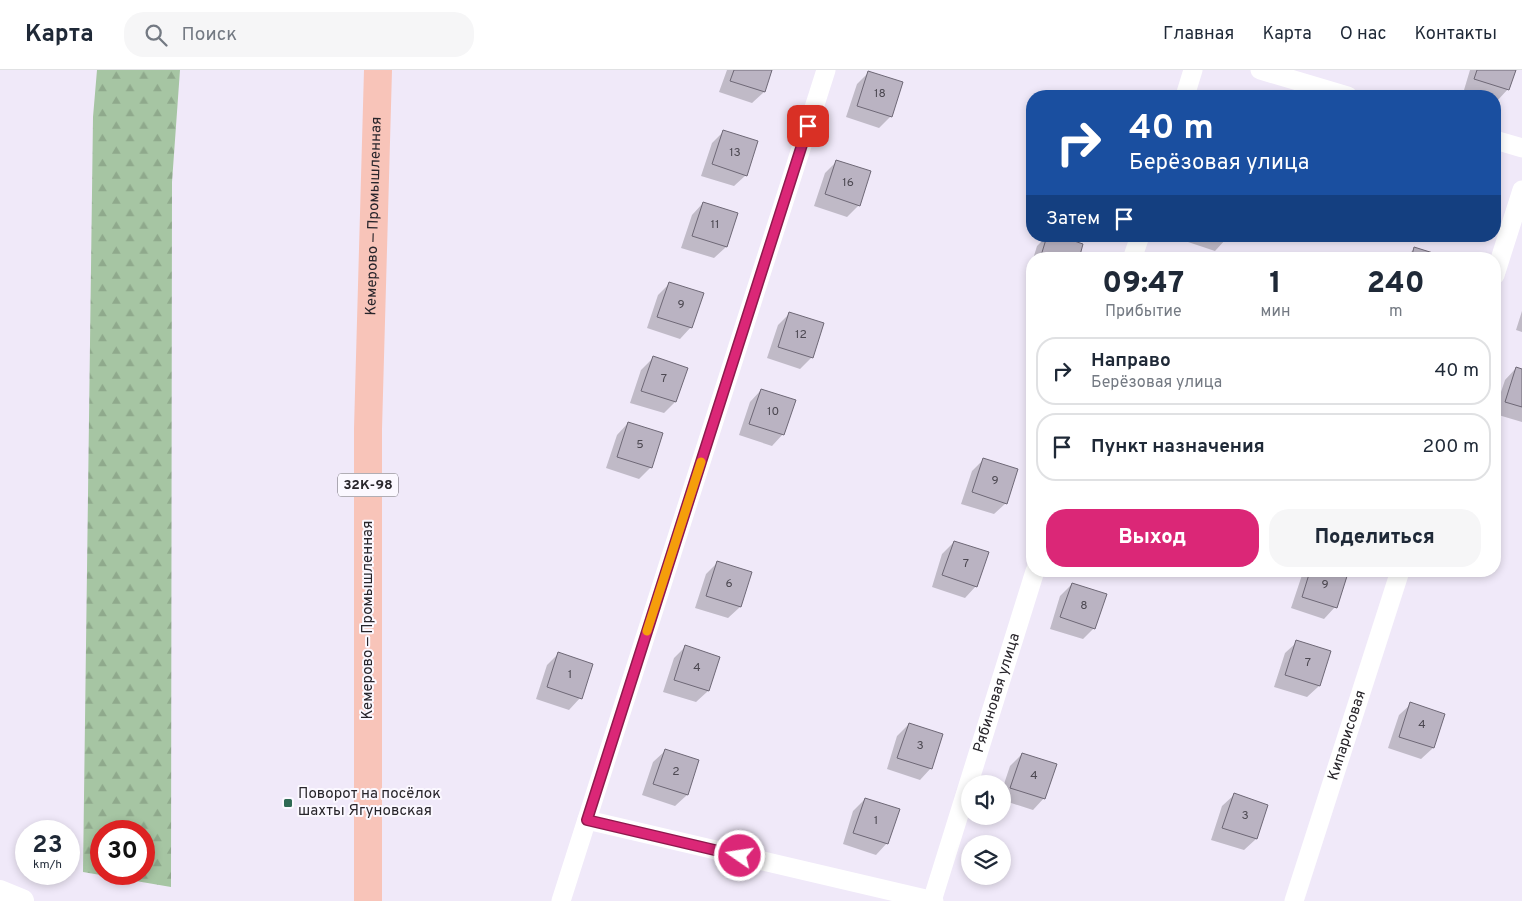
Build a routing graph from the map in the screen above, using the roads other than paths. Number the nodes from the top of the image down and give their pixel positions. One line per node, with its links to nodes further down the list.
1 (378, 70): 16 (main road, Кемерово — Промышленная / 32К-98)
2 (826, 70): 13 (street)
3 (1194, 70): 5 (street)
4 (1260, 70): 6 (street)
5 (1187, 90)
6 (1328, 90)
7 (1501, 142): 8 (street)
8 (1522, 148)
9 (1522, 190): 10 (street)
10 (1501, 256)
11 (1033, 577): 18 (street, Рябиновая улица)
12 (1398, 577): 19 (street, Кипарисовая)
13 (587, 820): 17 (street); 18 (street)
14 (0, 892): 15 (street)
15 (22, 901)
16 (368, 901)
17 (561, 901)
18 (933, 901)
19 (1294, 901)

